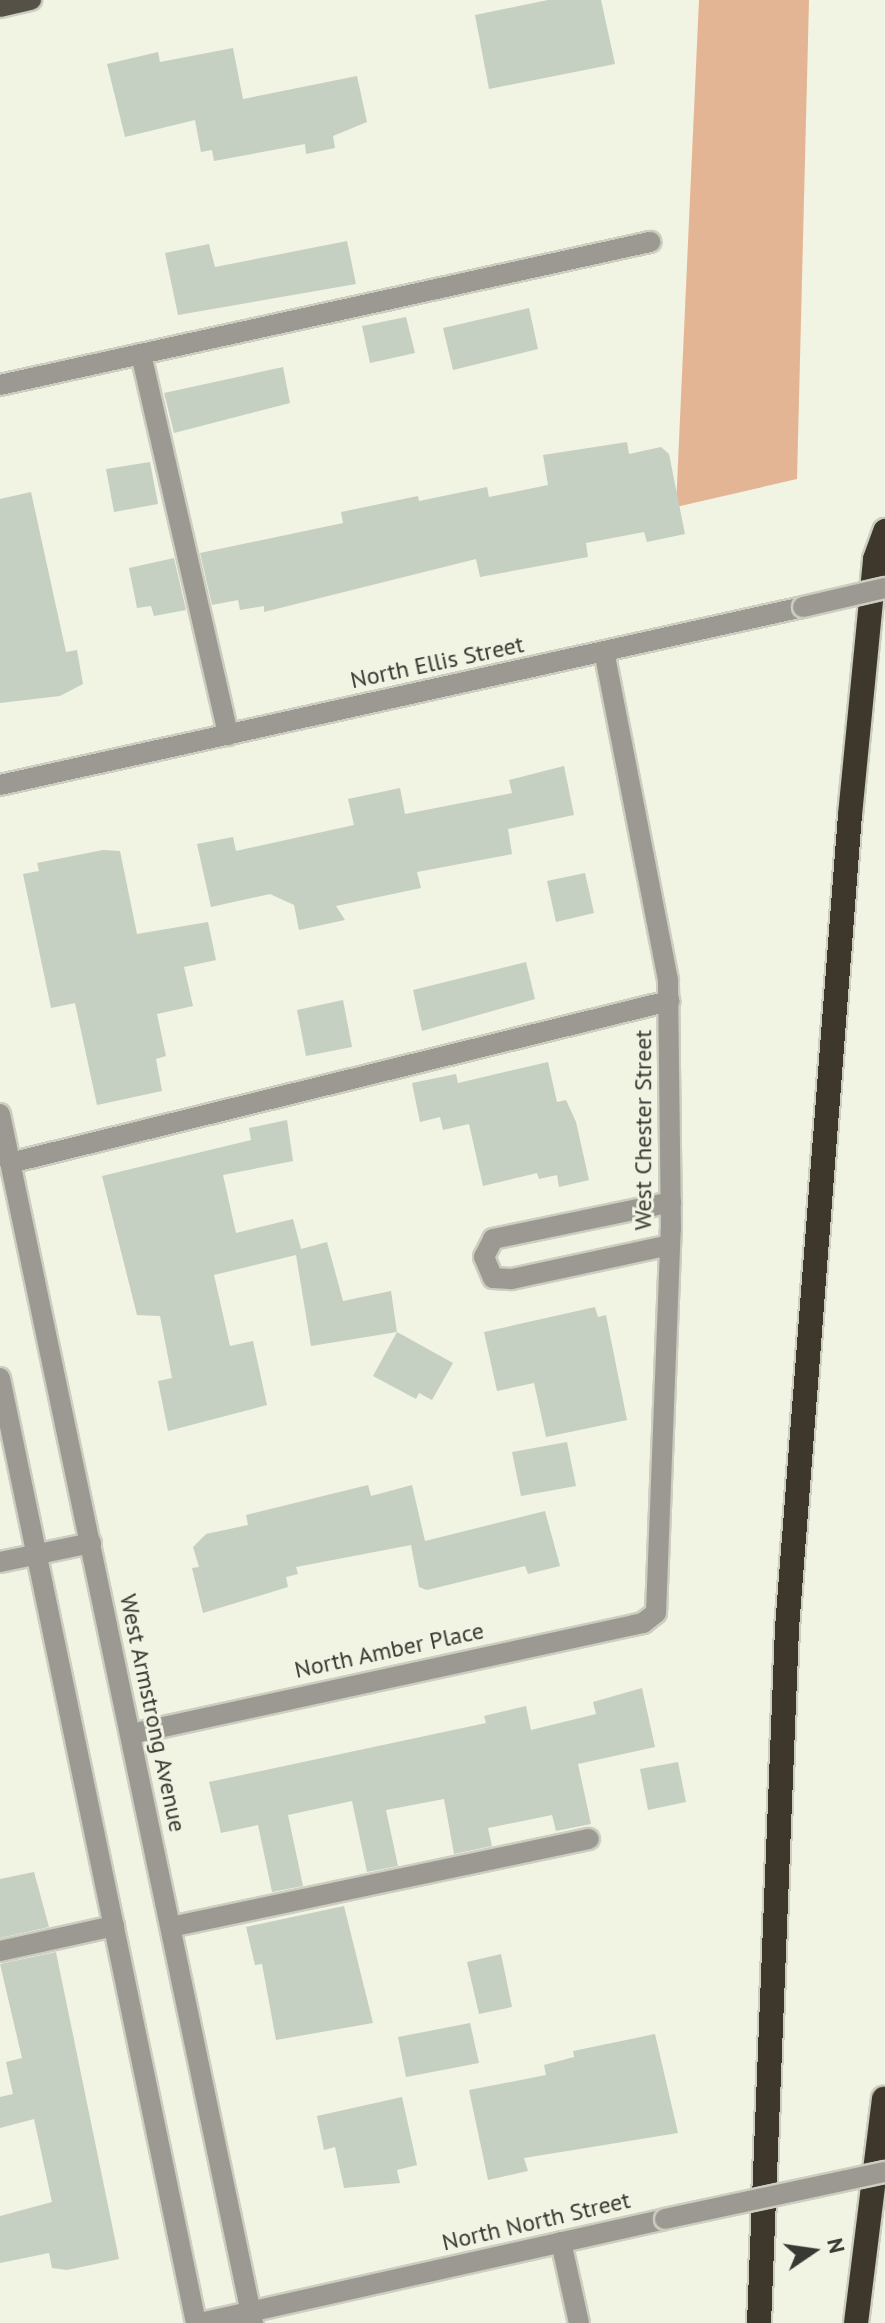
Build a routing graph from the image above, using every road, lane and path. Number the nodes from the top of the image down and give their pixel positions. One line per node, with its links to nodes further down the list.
1 (31, 0): 2 (main road)
2 (0, 7)
3 (650, 242): 4 (street)
4 (141, 354): 5 (street); 9 (street)
5 (0, 385)
6 (885, 531): 34 (highway)
7 (885, 588): 8 (street, North Ellis Street, bridge)
8 (604, 652): 9 (street, North Ellis Street); 11 (street, West Chester Street)
9 (228, 735): 10 (street, North Ellis Street)
10 (0, 785)
11 (669, 1001): 13 (street); 14 (street, West Chester Street)
12 (0, 1114): 13 (street, West Armstrong Avenue)
13 (10, 1163): 17 (street, West Armstrong Avenue)
14 (671, 1202): 15 (street, West Chester Street); 15 (street)
15 (670, 1245): 20 (street, West Chester Street)
16 (0, 1378): 18 (street)
17 (91, 1543): 18 (street); 21 (street, West Armstrong Avenue)
18 (37, 1554): 19 (street); 23 (street)
19 (0, 1562)
20 (656, 1613): 21 (street, North Amber Place)
21 (131, 1734): 24 (street, West Armstrong Avenue)
22 (589, 1839): 24 (street)
23 (114, 1926): 25 (street); 32 (street)
24 (171, 1927): 31 (street, West Armstrong Avenue)
25 (0, 1951)
26 (885, 2086): 27 (highway)
27 (884, 2099): 29 (highway); 35 (highway)
28 (885, 2172): 30 (street, North North Street, bridge)
29 (885, 2188)
30 (561, 2242): 31 (street, North North Street); 33 (street)
31 (251, 2318): 32 (street, North North Street)
32 (198, 2323)
33 (579, 2323)
34 (759, 2323)
35 (856, 2323)

